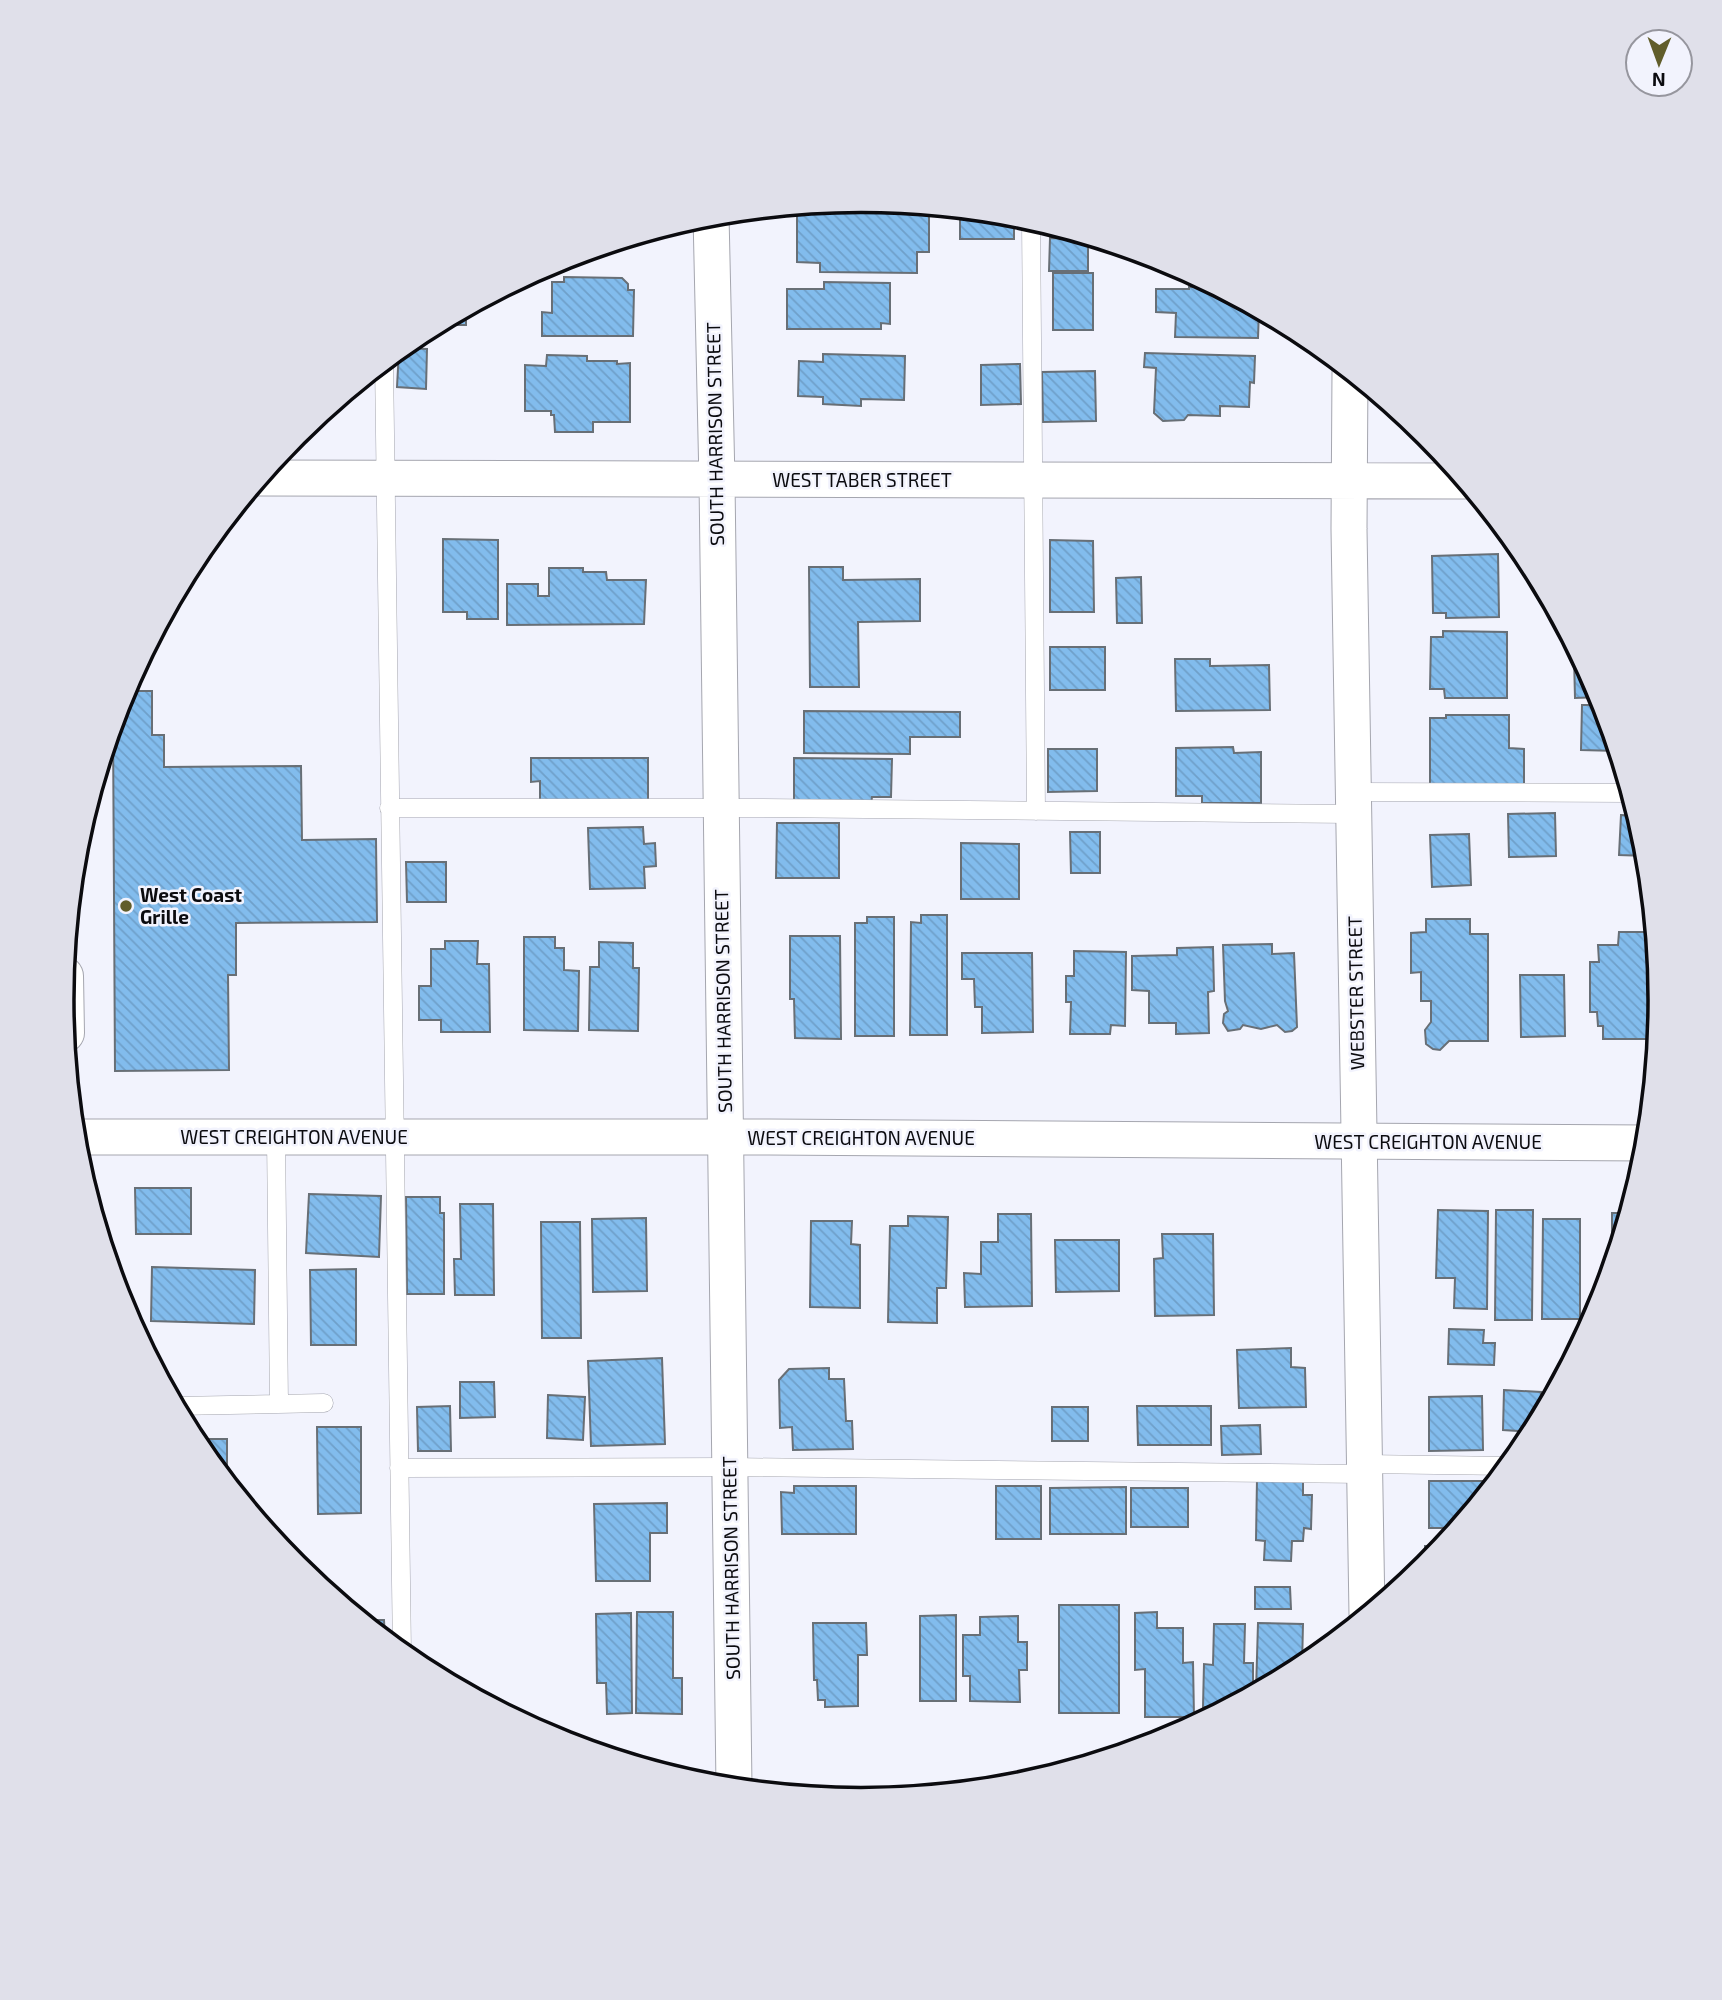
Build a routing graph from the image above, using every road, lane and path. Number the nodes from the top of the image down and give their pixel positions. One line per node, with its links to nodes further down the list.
1 (711, 227): 8 (street, SOUTH HARRISON STREET)
2 (1031, 232): 9 (lane)
3 (384, 373): 6 (lane)
4 (1350, 383): 7 (street, WEBSTER STREET)
5 (278, 471): 6 (street, WEST TABER STREET)
6 (386, 479): 8 (street, WEST TABER STREET); 13 (lane)
7 (1350, 480): 9 (street, WEST TABER STREET); 10 (street, WEST TABER STREET); 12 (street, WEBSTER STREET)
8 (717, 481): 9 (street, WEST TABER STREET); 14 (street, SOUTH HARRISON STREET)
9 (1034, 481): 15 (lane)
10 (1453, 481)
11 (1621, 793): 12 (lane)
12 (1353, 803): 15 (lane); 20 (street, WEBSTER STREET)
13 (389, 808): 14 (lane); 17 (lane)
14 (721, 808): 15 (lane); 19 (street, SOUTH HARRISON STREET)
15 (1036, 811)
16 (86, 1136): 18 (street, WEST CREIGHTON AVENUE)
17 (395, 1136): 18 (street, WEST CREIGHTON AVENUE); 19 (street, WEST CREIGHTON AVENUE); 27 (lane)
18 (276, 1137): 23 (lane)
19 (724, 1137): 20 (street, WEST CREIGHTON AVENUE); 26 (street, SOUTH HARRISON STREET)
20 (1359, 1142): 21 (street, WEST CREIGHTON AVENUE); 28 (street, WEBSTER STREET)
21 (1635, 1143)
22 (324, 1403): 23 (lane)
23 (279, 1404): 24 (lane)
24 (186, 1406)
25 (1495, 1466): 28 (lane)
26 (729, 1467): 27 (lane); 28 (lane); 31 (street, SOUTH HARRISON STREET)
27 (399, 1468): 30 (lane)
28 (1364, 1469): 29 (street, WEBSTER STREET)
29 (1367, 1603)
30 (402, 1639)
31 (734, 1777)

